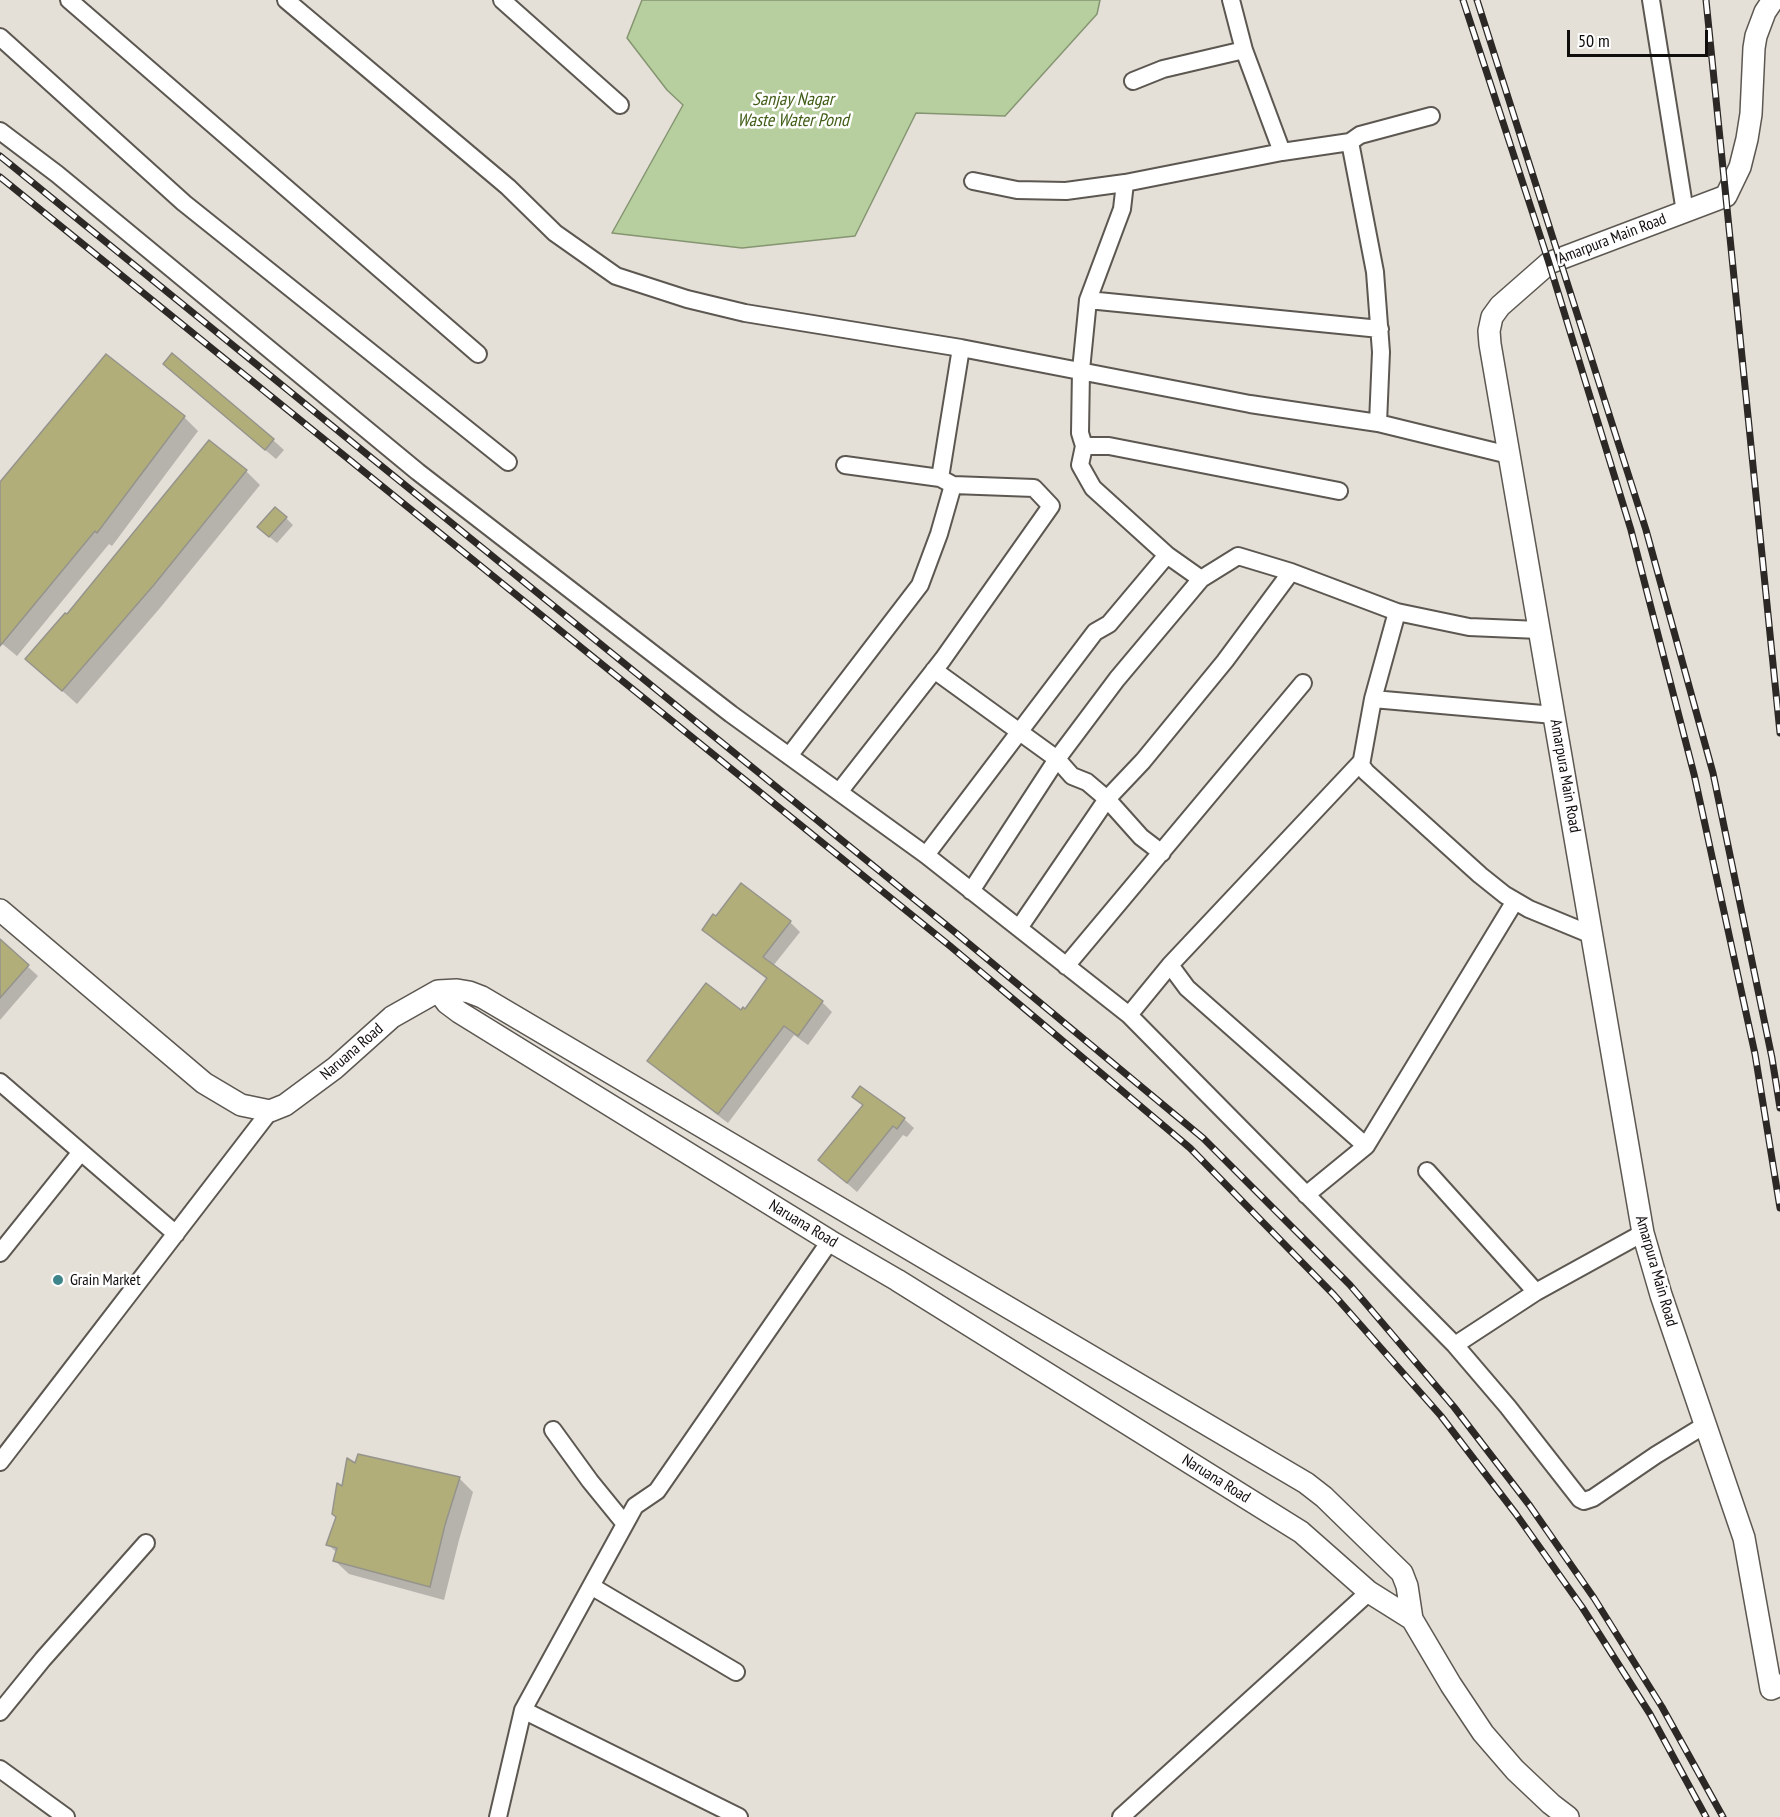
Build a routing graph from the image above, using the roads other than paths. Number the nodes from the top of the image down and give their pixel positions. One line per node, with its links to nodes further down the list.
1 (69, 0): 21 (street)
2 (286, 0): 20 (street)
3 (502, 0): 10 (street)
4 (1231, 0): 8 (street)
5 (1651, 0): 17 (street)
6 (1773, 0): 17 (street, Amarpura Main Road)
7 (0, 36): 26 (street)
8 (1244, 50): 9 (street); 14 (street)
9 (1133, 81)
10 (620, 105)
11 (1431, 116): 13 (street)
12 (0, 131): 40 (street)
13 (1350, 142): 14 (street); 19 (street)
14 (1282, 152): 16 (street)
15 (973, 181): 16 (street)
16 (1125, 183): 18 (street)
17 (1685, 212): 25 (street, Amarpura Main Road)
18 (1088, 300): 19 (street); 22 (street)
19 (1380, 329): 23 (street)
20 (961, 348): 22 (street); 28 (street)
21 (478, 354)
22 (1081, 370): 23 (street); 24 (street)
23 (1378, 423): 25 (street)
24 (1084, 446): 29 (street); 30 (street)
25 (1509, 455): 34 (street, Amarpura Main Road)
26 (508, 462)
27 (845, 465): 28 (street)
28 (946, 481): 35 (street); 40 (street)
29 (1339, 491)
30 (1167, 555): 32 (street); 39 (street)
31 (1291, 572): 32 (street); 33 (street); 44 (street)
32 (1202, 579): 41 (street)
33 (1397, 612): 34 (street); 37 (street)
34 (1539, 630): 38 (street, Amarpura Main Road)
35 (934, 670): 39 (street); 43 (street)
36 (1303, 683): 45 (street)
37 (1373, 699): 38 (street); 42 (street)
38 (1554, 715): 51 (street, Amarpura Main Road)
39 (1020, 732): 41 (street); 46 (street)
40 (789, 756): 43 (street)
41 (1057, 759): 44 (street); 47 (street)
42 (1361, 762): 48 (street); 52 (street)
43 (838, 792): 46 (street)
44 (1107, 799): 45 (street); 50 (street)
45 (1161, 853): 53 (street)
46 (926, 855): 47 (street)
47 (971, 891): 50 (street)
48 (1515, 901): 51 (street); 58 (street)
49 (0, 910): 57 (street)
50 (1019, 928): 53 (street)
51 (1592, 935): 62 (street, Amarpura Main Road)
52 (1170, 965): 55 (street); 58 (street)
53 (1066, 966): 55 (street)
54 (438, 991): 57 (street, Naruana Road); 64 (street, Naruana Road); 75 (street)
55 (1129, 1015): 61 (street)
56 (0, 1082): 59 (street)
57 (270, 1111): 63 (street)
58 (1366, 1146): 61 (street)
59 (81, 1152): 63 (street); 65 (street)
60 (1426, 1171): 66 (street)
61 (1306, 1195): 67 (street)
62 (1643, 1233): 66 (street); 68 (street, Amarpura Main Road)
63 (176, 1234): 70 (street)
64 (830, 1241): 71 (street); 74 (street, Naruana Road)
65 (0, 1252)
66 (1536, 1292): 67 (street)
67 (1455, 1345): 68 (street)
68 (1705, 1425): 77 (street, Amarpura Main Road)
69 (553, 1430): 71 (street)
70 (0, 1462)
71 (625, 1524): 73 (street)
72 (146, 1544): 79 (street)
73 (591, 1586): 76 (street); 78 (street)
74 (1369, 1592): 75 (street, Naruana Road); 84 (street)
75 (1412, 1619): 85 (street, Naruana Road)
76 (736, 1672)
77 (1776, 1687)
78 (523, 1710): 82 (street); 83 (street)
79 (0, 1712)
80 (0, 1769): 81 (street)
81 (66, 1817)
82 (498, 1817)
83 (739, 1817)
84 (1121, 1817)
85 (1568, 1817)

